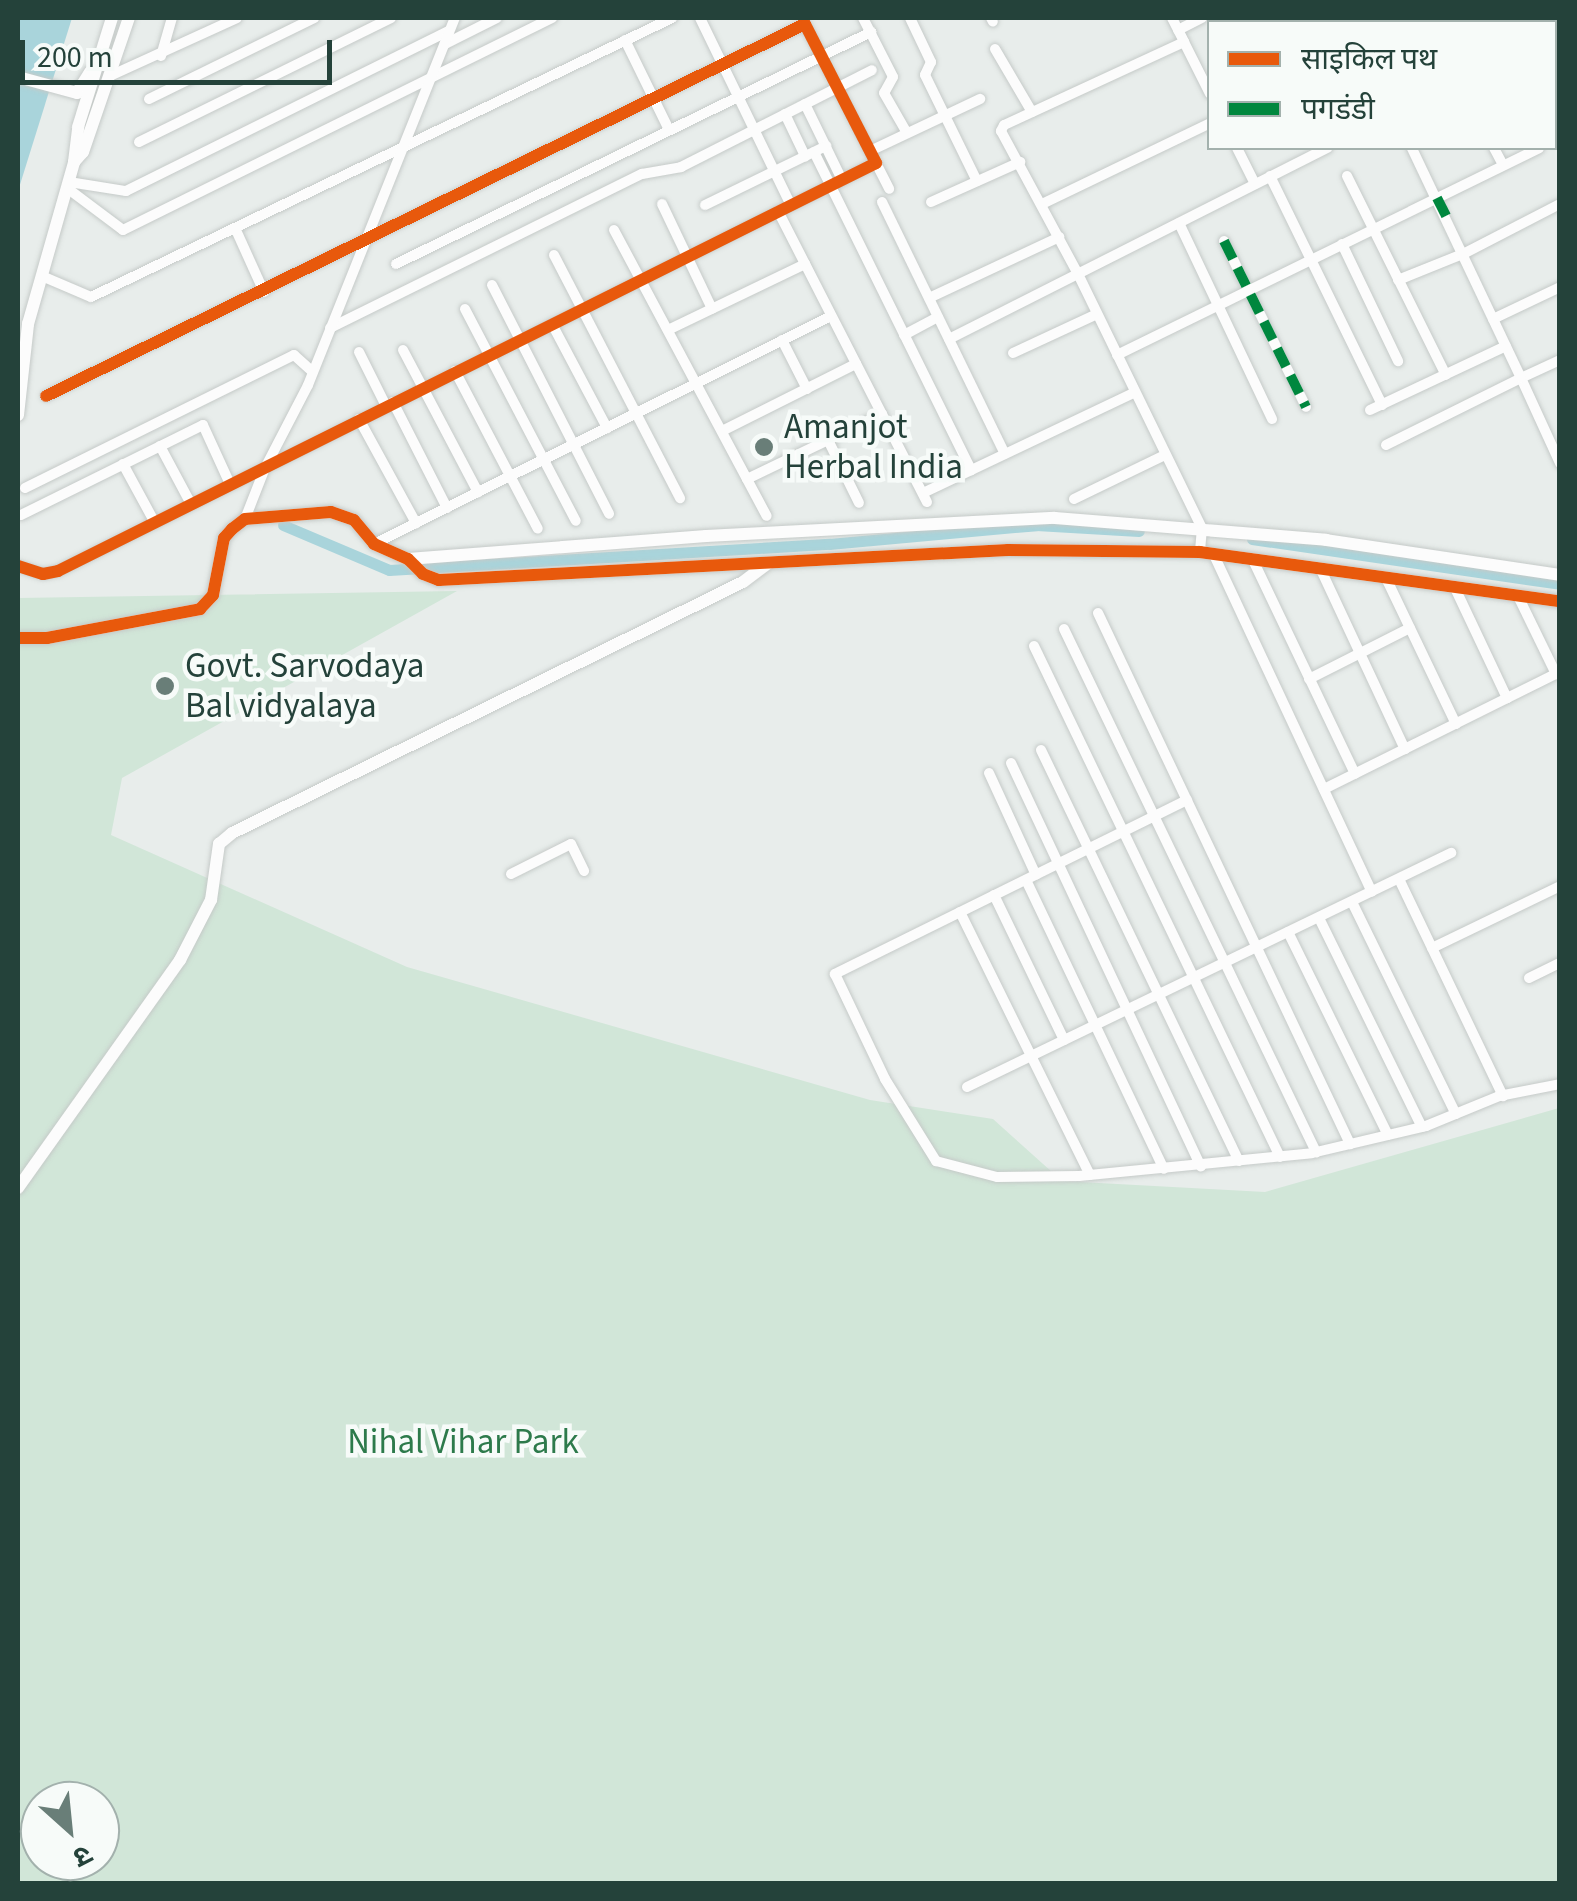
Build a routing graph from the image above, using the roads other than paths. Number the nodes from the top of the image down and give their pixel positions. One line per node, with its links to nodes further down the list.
1 (112, 18): 34 (street)
2 (129, 18): 28 (street)
3 (172, 18): 24 (street)
4 (236, 18): 24 (street)
5 (314, 18): 35 (street)
6 (391, 18): 46 (street)
7 (455, 18): 17 (street)
8 (498, 18): 22 (street)
9 (552, 18): 29 (street)
10 (672, 18): 20 (street)
11 (700, 18): 26 (street)
12 (863, 18): 19 (street)
13 (910, 18): 41 (street)
14 (1172, 18): 18 (street)
15 (1202, 18): 18 (street)
16 (804, 21): 25 (street); 26 (street)
17 (450, 30): 22 (street); 65 (street)
18 (1178, 30): 21 (street)
19 (871, 32): 25 (street); 45 (street)
20 (625, 40): 36 (street); 48 (street)
21 (1184, 42): 32 (street); 39 (street)
22 (444, 44): 29 (street)
23 (995, 48): 39 (street)
24 (161, 56): 28 (street)
25 (821, 56): 31 (street); 33 (street)
26 (724, 64): 33 (street); 36 (street)
27 (872, 70): 31 (street)
28 (112, 76): 34 (street)
29 (431, 78): 48 (street); 65 (street)
30 (18, 79): 34 (street)
31 (837, 88): 38 (street); 49 (street)
32 (1207, 88)
33 (738, 96): 43 (street); 44 (street)
34 (86, 97): 65 (street)
35 (149, 99)
36 (654, 99): 44 (street); 83 (street)
37 (980, 99): 41 (street)
38 (805, 104): 40 (street); 47 (street)
39 (1032, 112): 56 (street)
40 (784, 114): 43 (street); 55 (street)
41 (946, 116): 45 (street); 63 (street)
42 (1207, 124): 72 (street)
43 (755, 129): 59 (street); 109 (street)
44 (669, 130): 89 (street)
45 (907, 134): 49 (street)
46 (139, 142)
47 (826, 146): 55 (street); 62 (street)
48 (402, 150): 79 (street); 83 (street)
49 (870, 150): 57 (street)
50 (1237, 150): 64 (street)
51 (1323, 150): 60 (street)
52 (1413, 150): 68 (street)
53 (1495, 150): 58 (street)
54 (1532, 150): 58 (street)
55 (810, 154): 59 (street); 66 (street)
56 (1020, 162): 63 (street); 72 (street)
57 (876, 163): 62 (street); 67 (street)
58 (1503, 166): 68 (street)
59 (774, 170): 74 (street); 75 (street)
60 (1270, 176): 64 (street); 88 (street)
61 (1347, 176): 78 (street)
62 (842, 180): 66 (street)
63 (978, 181): 70 (street)
64 (1255, 184): 77 (street)
65 (68, 185): 92 (street)
66 (830, 186): 75 (street); 111 (street)
67 (889, 188)
68 (1436, 198): 78 (street); 85 (street)
69 (882, 202): 99 (street)
70 (930, 202)
71 (662, 204): 87 (street)
72 (1042, 204): 81 (street)
73 (1560, 204): 85 (street)
74 (704, 205)
75 (791, 205): 76 (street)
76 (778, 211): 87 (street); 90 (street)
77 (1179, 223): 91 (street); 100 (street)
78 (1373, 228): 84 (street); 94 (street)
79 (236, 230): 92 (street); 98 (street)
80 (614, 230): 93 (street)
81 (1059, 237): 91 (street); 99 (street)
82 (1224, 241): 97 (street)
83 (365, 242): 98 (street); 109 (street)
84 (1342, 244): 88 (street); 122 (street)
85 (1465, 253): 94 (street); 107 (street)
86 (554, 255): 101 (street)
87 (687, 255): 93 (street); 102 (street)
88 (1310, 260): 97 (street); 134 (street)
89 (396, 264)
90 (805, 264): 102 (street); 104 (street)
91 (1078, 274): 105 (street); 112 (street)
92 (42, 276): 139 (street)
93 (640, 277): 101 (street); 110 (street)
94 (1398, 280): 126 (street)
95 (492, 285): 113 (street)
96 (1560, 287): 107 (street)
97 (1248, 290): 100 (street); 135 (street)
98 (264, 292): 132 (street)
99 (928, 298): 106 (street)
100 (1218, 305): 120 (street); 141 (street)
101 (583, 308): 108 (street); 137 (street)
102 (712, 308): 110 (street)
103 (465, 310): 119 (street)
104 (831, 316): 114 (street); 123 (street)
105 (1096, 316): 118 (street); 120 (street)
106 (938, 317): 111 (street); 112 (street)
107 (1492, 319): 115 (street)
108 (552, 324): 113 (street); 142 (street)
109 (330, 328): 124 (street)
110 (670, 329): 128 (street)
111 (904, 334): 154 (street)
112 (948, 339): 148 (street)
113 (519, 340): 119 (street); 145 (street)
114 (782, 340): 128 (street); 130 (street)
115 (1506, 346): 126 (street); 127 (street)
116 (404, 350): 129 (street)
117 (359, 352): 133 (street)
118 (1014, 353)
119 (488, 355): 125 (street); 150 (street)
120 (1117, 355): 131 (street)
121 (1560, 360): 127 (street)
122 (1398, 361)
123 (856, 364): 130 (street); 138 (street)
124 (313, 372): 153 (street); 158 (street)
125 (455, 372): 129 (street); 155 (street)
126 (1446, 375): 134 (street)
127 (1521, 378): 146 (street); 151 (street)
128 (697, 383): 137 (street); 143 (street)
129 (426, 386): 133 (street); 159 (street)
130 (807, 389): 143 (street)
131 (1134, 393): 148 (street); 149 (street)
132 (46, 396)
133 (389, 404): 140 (street); 164 (street)
134 (1382, 404): 136 (street)
135 (1306, 407)
136 (1370, 410)
137 (636, 414): 142 (street); 160 (street)
138 (882, 414): 144 (street); 154 (street)
139 (18, 415)
140 (359, 419): 153 (street); 171 (street)
141 (1272, 419)
142 (607, 428): 145 (street)
143 (722, 431): 156 (street)
144 (828, 440): 156 (street); 162 (street)
145 (575, 444): 150 (street); 166 (street)
146 (1386, 444)
147 (160, 446): 152 (street); 157 (street); 163 (street)
148 (1004, 454): 154 (street)
149 (1165, 455): 161 (street); 173 (street)
150 (542, 460): 155 (street); 169 (street)
151 (1560, 463)
152 (123, 464): 165 (street); 170 (street)
153 (265, 468): 157 (street); 168 (street)
154 (970, 470)
155 (510, 477): 159 (street); 172 (street)
156 (747, 479): 167 (street)
157 (230, 484): 163 (street)
158 (25, 488)
159 (478, 492): 164 (street)
160 (680, 498)
161 (1074, 499)
162 (859, 503)
163 (192, 504): 170 (street)
164 (447, 508): 171 (street)
165 (21, 514)
166 (609, 514)
167 (766, 516)
168 (245, 519): 174 (street); 188 (street)
169 (576, 521)
170 (154, 523): 177 (street)
171 (416, 523): 174 (street)
172 (538, 529)
173 (1203, 542): 175 (street); 176 (street); 178 (street); 180 (street); 200 (street)
174 (374, 544): 178 (street)
175 (1252, 558): 179 (street); 192 (street)
176 (767, 564): 178 (street); 242 (street)
177 (18, 566)
178 (415, 566)
179 (1321, 570): 181 (street); 190 (street)
180 (1560, 575)
181 (1386, 578): 182 (street); 186 (street)
182 (1456, 588): 183 (street); 193 (street)
183 (1518, 596): 184 (street); 191 (street)
184 (1560, 601)
185 (1098, 613): 201 (street)
186 (1410, 628): 190 (street); 194 (street)
187 (1064, 629): 202 (street)
188 (18, 638)
189 (1034, 646): 203 (street)
190 (1359, 654): 192 (street); 195 (street)
191 (1558, 673): 193 (street)
192 (1309, 680): 199 (street)
193 (1508, 698): 194 (street)
194 (1456, 724): 195 (street)
195 (1405, 749): 199 (street)
196 (1042, 750): 204 (street)
197 (1011, 763): 206 (street)
198 (989, 773): 209 (street)
199 (1354, 774): 200 (street)
200 (1324, 789): 212 (street)
201 (1187, 800): 202 (street); 218 (street)
202 (1154, 816): 203 (street); 220 (street)
203 (1124, 831): 204 (street); 222 (street)
204 (1090, 848): 206 (street); 224 (street)
205 (1451, 853): 210 (street)
206 (1058, 864): 209 (street); 225 (street)
207 (584, 870): 208 (street)
208 (511, 874)
209 (1031, 877): 213 (street); 226 (street)
210 (1399, 879): 212 (street); 219 (street)
211 (1560, 886): 219 (street)
212 (1372, 892): 214 (street)
213 (994, 896): 215 (street); 227 (street)
214 (1352, 902): 216 (street); 232 (street)
215 (960, 912): 228 (street); 241 (street)
216 (1319, 918): 217 (street); 233 (street)
217 (1288, 932): 218 (street); 234 (street)
218 (1256, 948): 220 (street); 235 (street)
219 (1432, 948): 231 (street)
220 (1226, 962): 222 (street); 236 (street)
221 (1560, 963): 223 (street)
222 (1193, 978): 224 (street); 237 (street)
223 (1530, 978)
224 (1161, 993): 225 (street); 238 (street)
225 (1125, 1011): 226 (street); 239 (street)
226 (1095, 1025): 227 (street); 240 (street)
227 (1064, 1040): 228 (street)
228 (1032, 1055): 230 (street); 241 (street)
229 (1560, 1084): 231 (street)
230 (967, 1087)
231 (1503, 1096): 232 (street)
232 (1456, 1114): 233 (street)
233 (1422, 1127): 234 (street)
234 (1388, 1135): 235 (street)
235 (1350, 1144): 236 (street)
236 (1316, 1152): 237 (street)
237 (1280, 1156): 238 (street)
238 (1238, 1161): 239 (street)
239 (1201, 1166): 240 (street)
240 (1164, 1169): 241 (street)
241 (1090, 1175)
242 (18, 1188)

